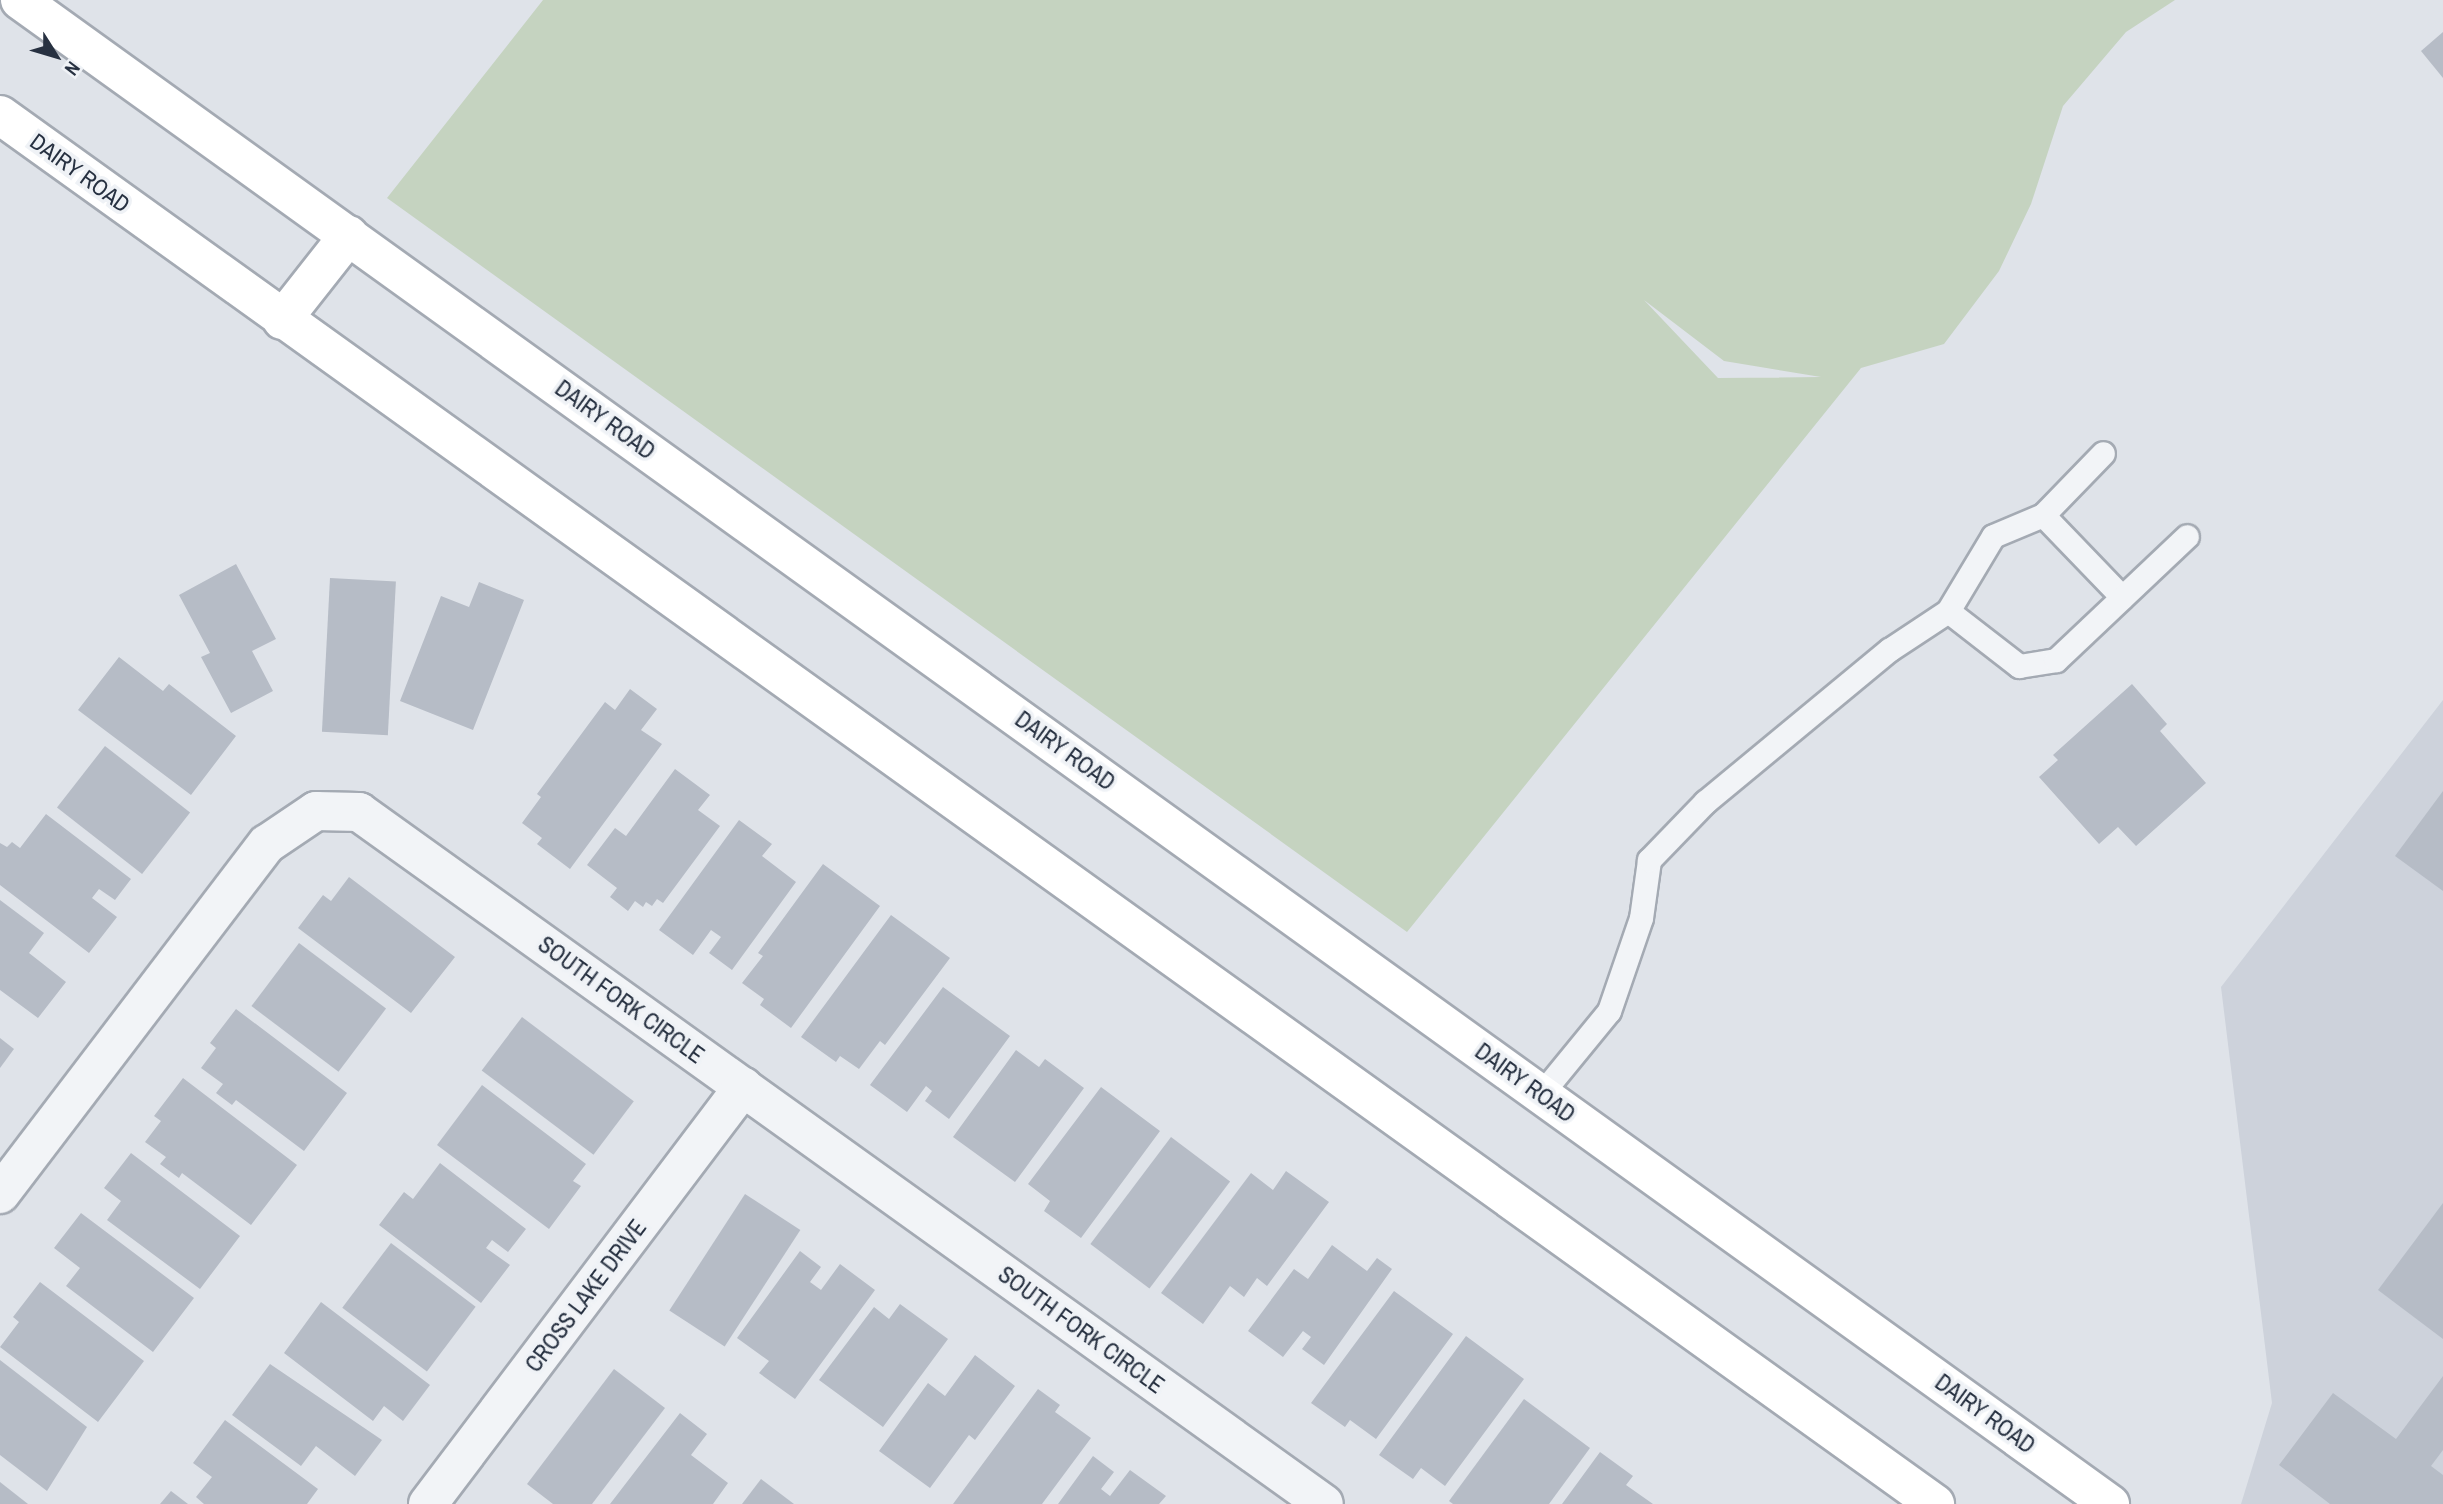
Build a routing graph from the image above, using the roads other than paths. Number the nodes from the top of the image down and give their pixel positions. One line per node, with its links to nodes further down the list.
1 (20, 0): 3 (street, DAIRY ROAD)
2 (0, 115): 4 (street, DAIRY ROAD)
3 (349, 235): 4 (street); 11 (street, DAIRY ROAD)
4 (282, 320): 15 (street, DAIRY ROAD)
5 (2103, 453): 6 (lane)
6 (2043, 515): 8 (lane); 9 (lane)
7 (2187, 536): 8 (lane)
8 (2122, 597): 9 (lane)
9 (1948, 611): 11 (lane)
10 (743, 1087): 12 (street, SOUTH FORK CIRCLE); 13 (street, CROSS LAKE DRIVE); 14 (street, SOUTH FORK CIRCLE)
11 (1541, 1094): 16 (street, DAIRY ROAD)
12 (0, 1194)
13 (432, 1503)
14 (1324, 1504)
15 (1935, 1504)
16 (2110, 1504)

